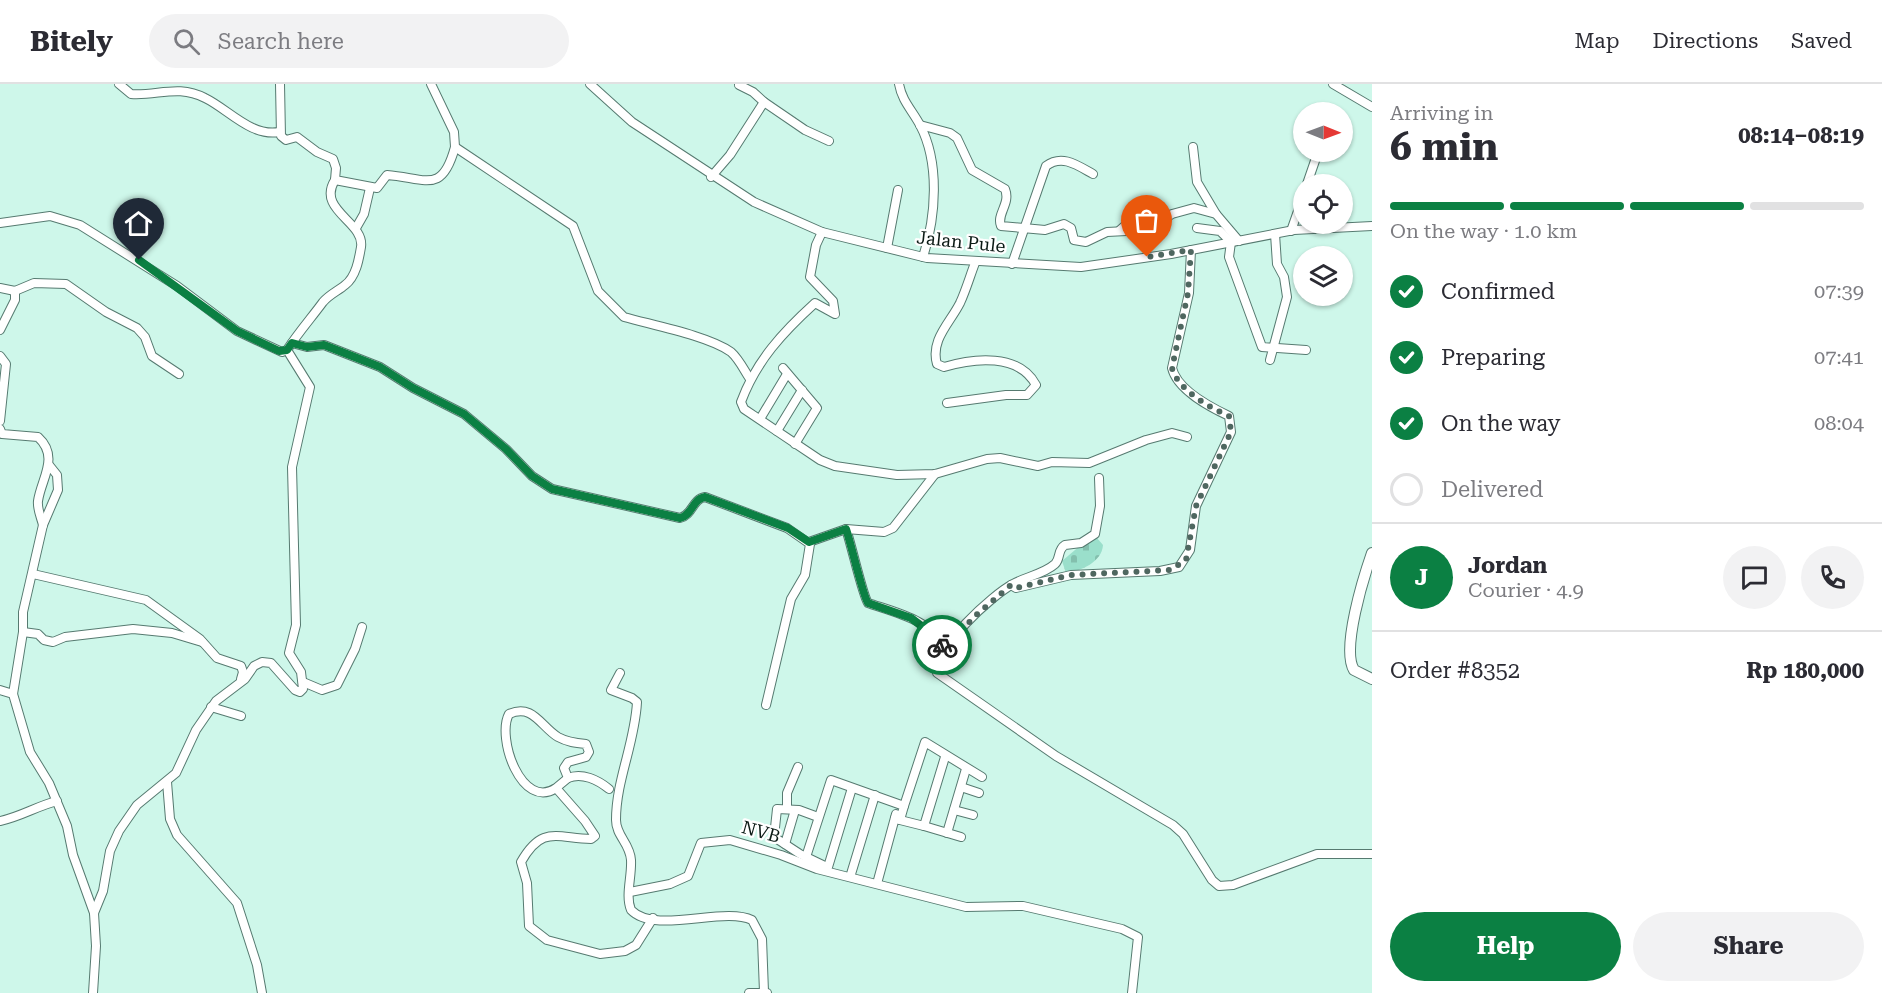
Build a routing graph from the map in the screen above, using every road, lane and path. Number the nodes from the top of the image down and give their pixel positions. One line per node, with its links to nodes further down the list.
1 (119, 84): 9 (street)
2 (192, 84): 9 (street)
3 (280, 84): 13 (street)
4 (431, 84): 15 (street)
5 (590, 84): 18 (street, Jalan Pule)
6 (899, 84): 12 (street)
7 (1333, 84): 11 (street)
8 (739, 85): 10 (street)
9 (198, 95): 13 (street)
10 (764, 102): 14 (street); 18 (street)
11 (1372, 107)
12 (920, 125): 29 (street); 37 (street)
13 (279, 132): 19 (street)
14 (829, 141)
15 (454, 147): 20 (street); 49 (street)
16 (1193, 147): 22 (street)
17 (1092, 174): 29 (street)
18 (711, 177): 32 (street, Jalan Pule)
19 (334, 180): 20 (street); 26 (street)
20 (370, 188): 26 (street)
21 (898, 190): 35 (street)
22 (1216, 214): 30 (street); 34 (street)
23 (1137, 215): 30 (street)
24 (0, 223): 43 (street)
25 (1372, 226): 31 (street, Jalan Pule)
26 (356, 228): 43 (street)
27 (1197, 228): 34 (street)
28 (1293, 228): 31 (street)
29 (1024, 229): 30 (street); 39 (street)
30 (1120, 230)
31 (1292, 231): 33 (street, Jalan Pule)
32 (822, 232): 35 (street, Jalan Pule); 49 (street)
33 (1275, 234): 34 (street, Jalan Pule); 44 (street)
34 (1235, 242): 36 (street, Jalan Pule); 44 (street)
35 (887, 248): 37 (street, Jalan Pule)
36 (1191, 250): 39 (street, Jalan Pule); 68 (street)
37 (923, 257): 38 (street, Jalan Pule)
38 (975, 263): 39 (street, Jalan Pule); 52 (street)
39 (1012, 264)
40 (0, 288): 41 (street)
41 (15, 291): 42 (street); 48 (street)
42 (0, 330)
43 (290, 347): 64 (street); 75 (street)
44 (1271, 349): 45 (street); 47 (street)
45 (1306, 350)
46 (0, 356): 50 (street)
47 (1270, 360)
48 (179, 374)
49 (750, 379): 53 (street)
50 (1, 389): 54 (street)
51 (802, 390): 53 (street); 56 (street); 58 (street)
52 (947, 403)
53 (760, 419): 56 (street)
54 (0, 421)
55 (0, 429): 59 (street)
56 (777, 430): 58 (street)
57 (1187, 437): 60 (street)
58 (795, 444): 60 (street)
59 (50, 465): 62 (street); 62 (street)
60 (935, 474): 63 (street)
61 (1100, 478): 68 (street)
62 (43, 525): 66 (street)
63 (846, 529): 64 (street); 72 (street)
64 (809, 542): 79 (street)
65 (1372, 553): 67 (main road)
66 (33, 574): 70 (street); 71 (street)
67 (1368, 579): 74 (main road)
68 (1011, 585): 72 (street)
69 (362, 627): 75 (street)
70 (23, 632): 71 (street); 78 (street)
71 (202, 642): 76 (street)
72 (944, 650): 106 (street)
73 (620, 673): 111 (street)
74 (1372, 679)
75 (303, 682): 76 (street)
76 (240, 683): 80 (street)
77 (0, 690): 78 (street)
78 (13, 694): 94 (street)
79 (766, 705)
80 (211, 707): 81 (street); 87 (street)
81 (241, 716)
82 (945, 757): 84 (street); 95 (street); 102 (street)
83 (798, 767): 96 (street)
84 (966, 769): 85 (street); 88 (street)
85 (982, 777)
86 (568, 778): 89 (street); 89 (street); 91 (street)
87 (167, 782): 112 (street); 115 (street)
88 (961, 787): 92 (street); 97 (street)
89 (555, 788): 113 (street)
90 (852, 788): 93 (street); 99 (street); 108 (street)
91 (609, 789)
92 (979, 793)
93 (875, 795): 95 (street); 109 (street)
94 (57, 801): 101 (street); 112 (street)
95 (902, 805): 100 (street)
96 (791, 809): 99 (street); 105 (street); 105 (street)
97 (954, 810): 98 (street); 103 (street)
98 (973, 816)
99 (818, 817): 107 (street)
100 (897, 819): 102 (street); 110 (street)
101 (0, 821)
102 (924, 826): 103 (street)
103 (947, 833): 104 (street)
104 (961, 837)
105 (785, 844): 107 (street)
106 (1372, 854)
107 (806, 857): 108 (street)
108 (828, 867): 109 (street)
109 (851, 874): 110 (street)
110 (873, 881): 111 (street, NVB); 118 (street)
111 (630, 892): 113 (street)
112 (94, 913): 114 (street)
113 (653, 918): 117 (street)
114 (93, 993)
115 (262, 993)
116 (749, 993): 117 (street)
117 (765, 993)
118 (1132, 993)

